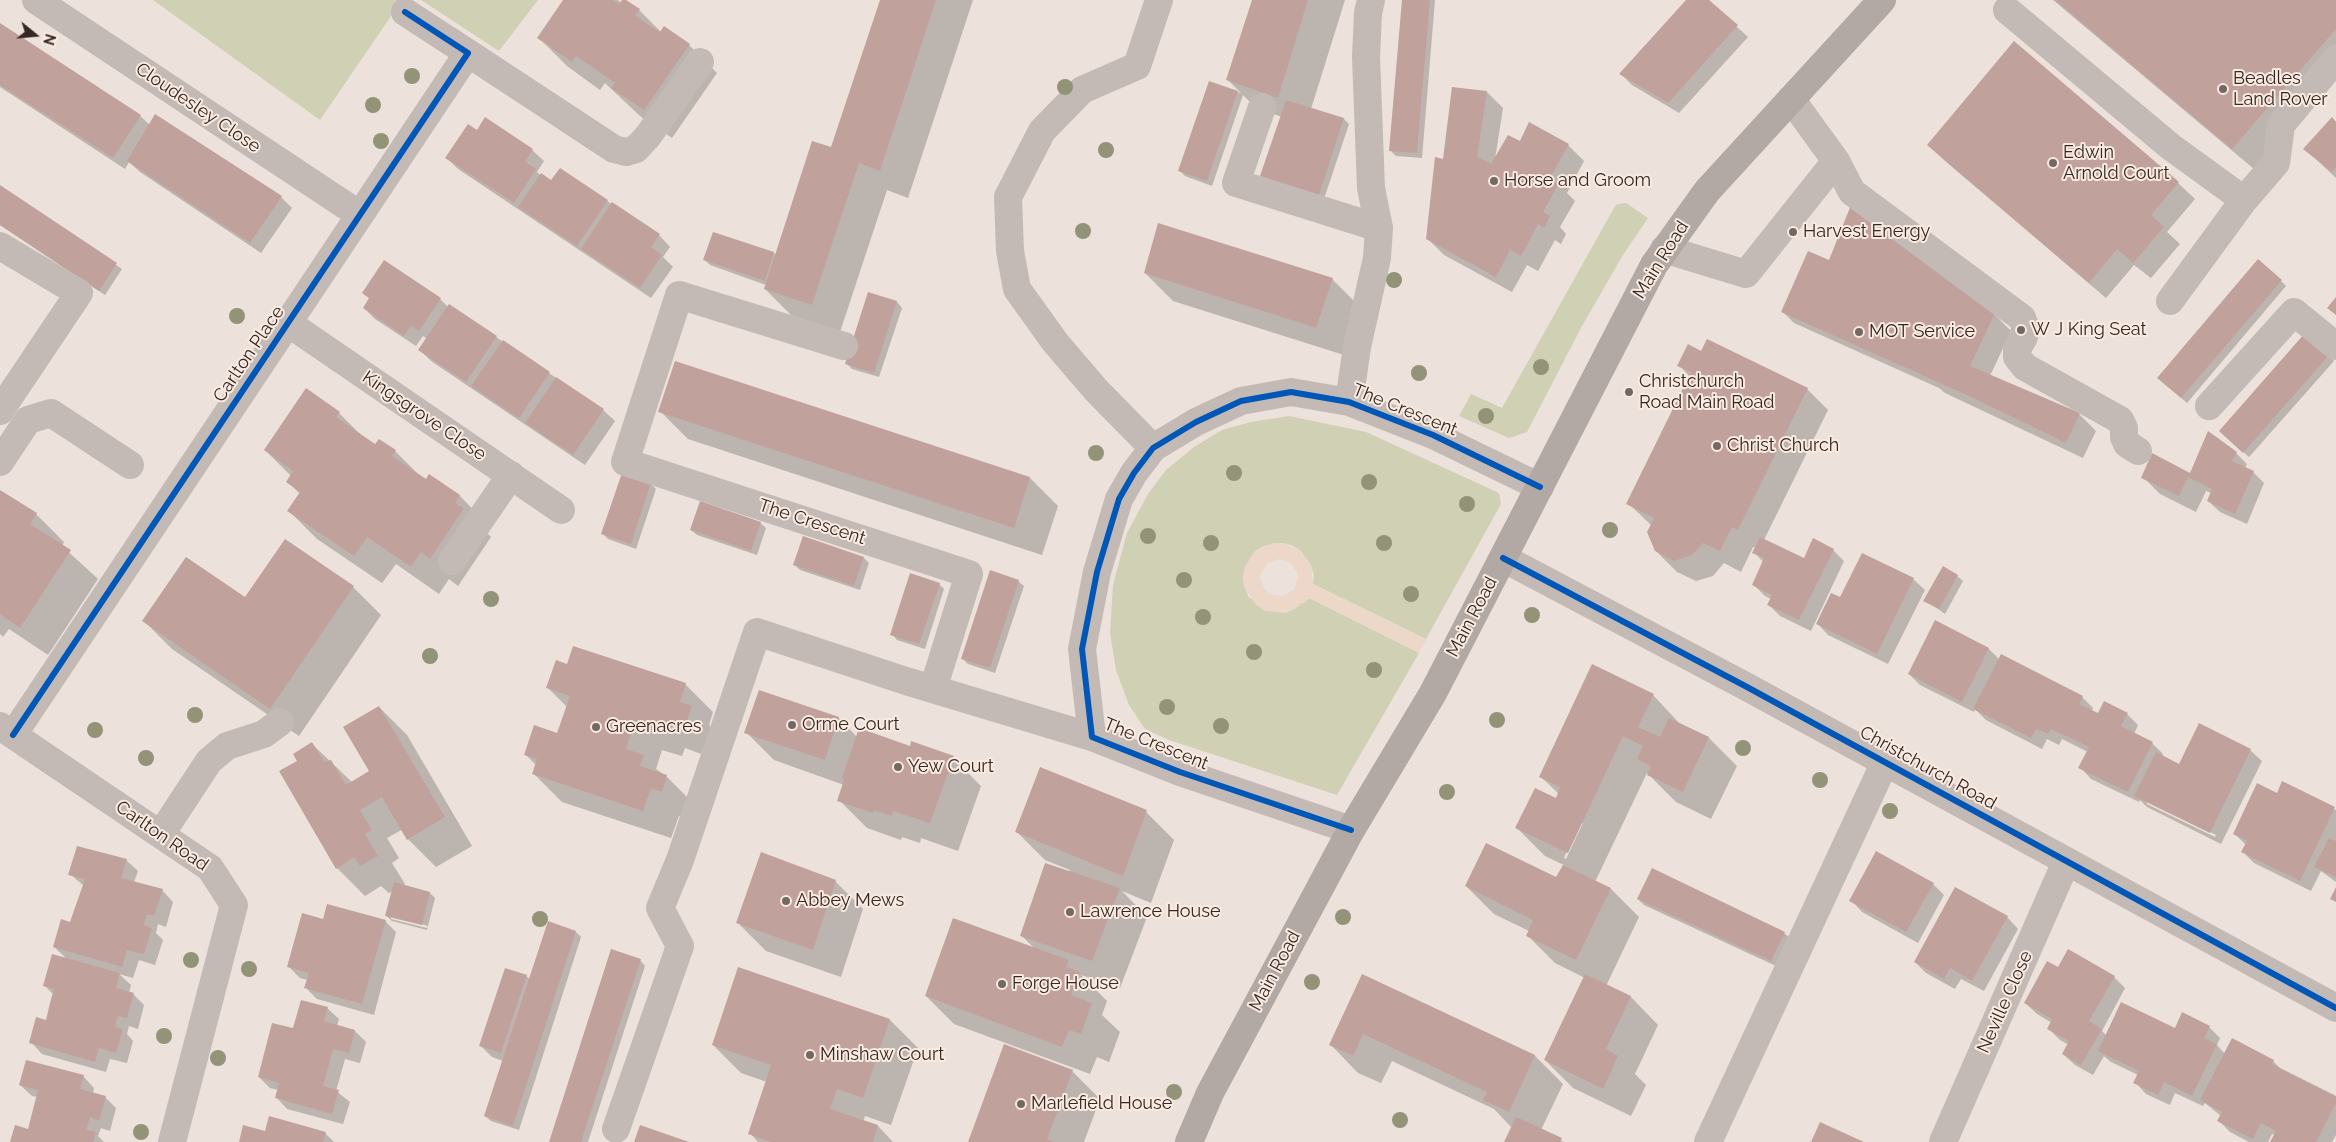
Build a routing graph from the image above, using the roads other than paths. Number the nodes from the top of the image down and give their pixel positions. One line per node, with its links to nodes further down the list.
1 (36, 0): 14 (street, Cloudesley Close)
2 (1159, 0): 25 (street)
3 (1371, 0): 15 (street, The Crescent)
4 (1882, 0): 10 (main road, Main Road)
5 (2007, 10): 13 (street)
6 (405, 12): 7 (street)
7 (468, 53): 9 (street); 14 (street, Carlton Place)
8 (2336, 59): 13 (street)
9 (700, 62)
10 (1791, 99): 12 (street); 17 (main road, Main Road)
11 (1262, 107): 15 (street)
12 (1836, 161): 17 (street); 26 (street)
13 (2244, 200): 18 (street)
14 (360, 215): 19 (street, Carlton Place)
15 (1379, 228): 22 (street, The Crescent)
16 (0, 246): 24 (street)
17 (1664, 249): 30 (main road, Main Road)
18 (2170, 301)
19 (288, 323): 29 (street, Kingsgrove Close); 36 (street, Carlton Place)
20 (844, 346): 34 (street, The Crescent)
21 (2336, 346): 23 (street)
22 (1349, 402): 25 (street, The Crescent); 30 (street, The Crescent)
23 (2209, 406)
24 (0, 411)
25 (1154, 448): 37 (street, The Crescent)
26 (2138, 451)
27 (0, 462): 28 (street)
28 (130, 465)
29 (511, 476): 31 (street, Kingsgrove Close); 33 (street)
30 (1540, 487): 32 (main road, Main Road)
31 (561, 510)
32 (1504, 558): 38 (street, Christchurch Road); 39 (main road, Main Road)
33 (452, 561)
34 (933, 689): 37 (street, The Crescent); 43 (street, The Crescent)
35 (280, 722): 40 (street)
36 (7, 730): 40 (street, Carlton Road)
37 (1092, 737): 39 (street, The Crescent)
38 (1885, 762): 41 (street, Christchurch Road); 46 (street)
39 (1351, 830): 45 (main road, Main Road)
40 (162, 834): 44 (street, Carlton Road)
41 (2066, 862): 42 (street, Christchurch Road); 47 (street, Neville Close)
42 (2336, 1008)
43 (616, 1129)
44 (172, 1142)
45 (1189, 1142)
46 (1708, 1142)
47 (1943, 1142)

